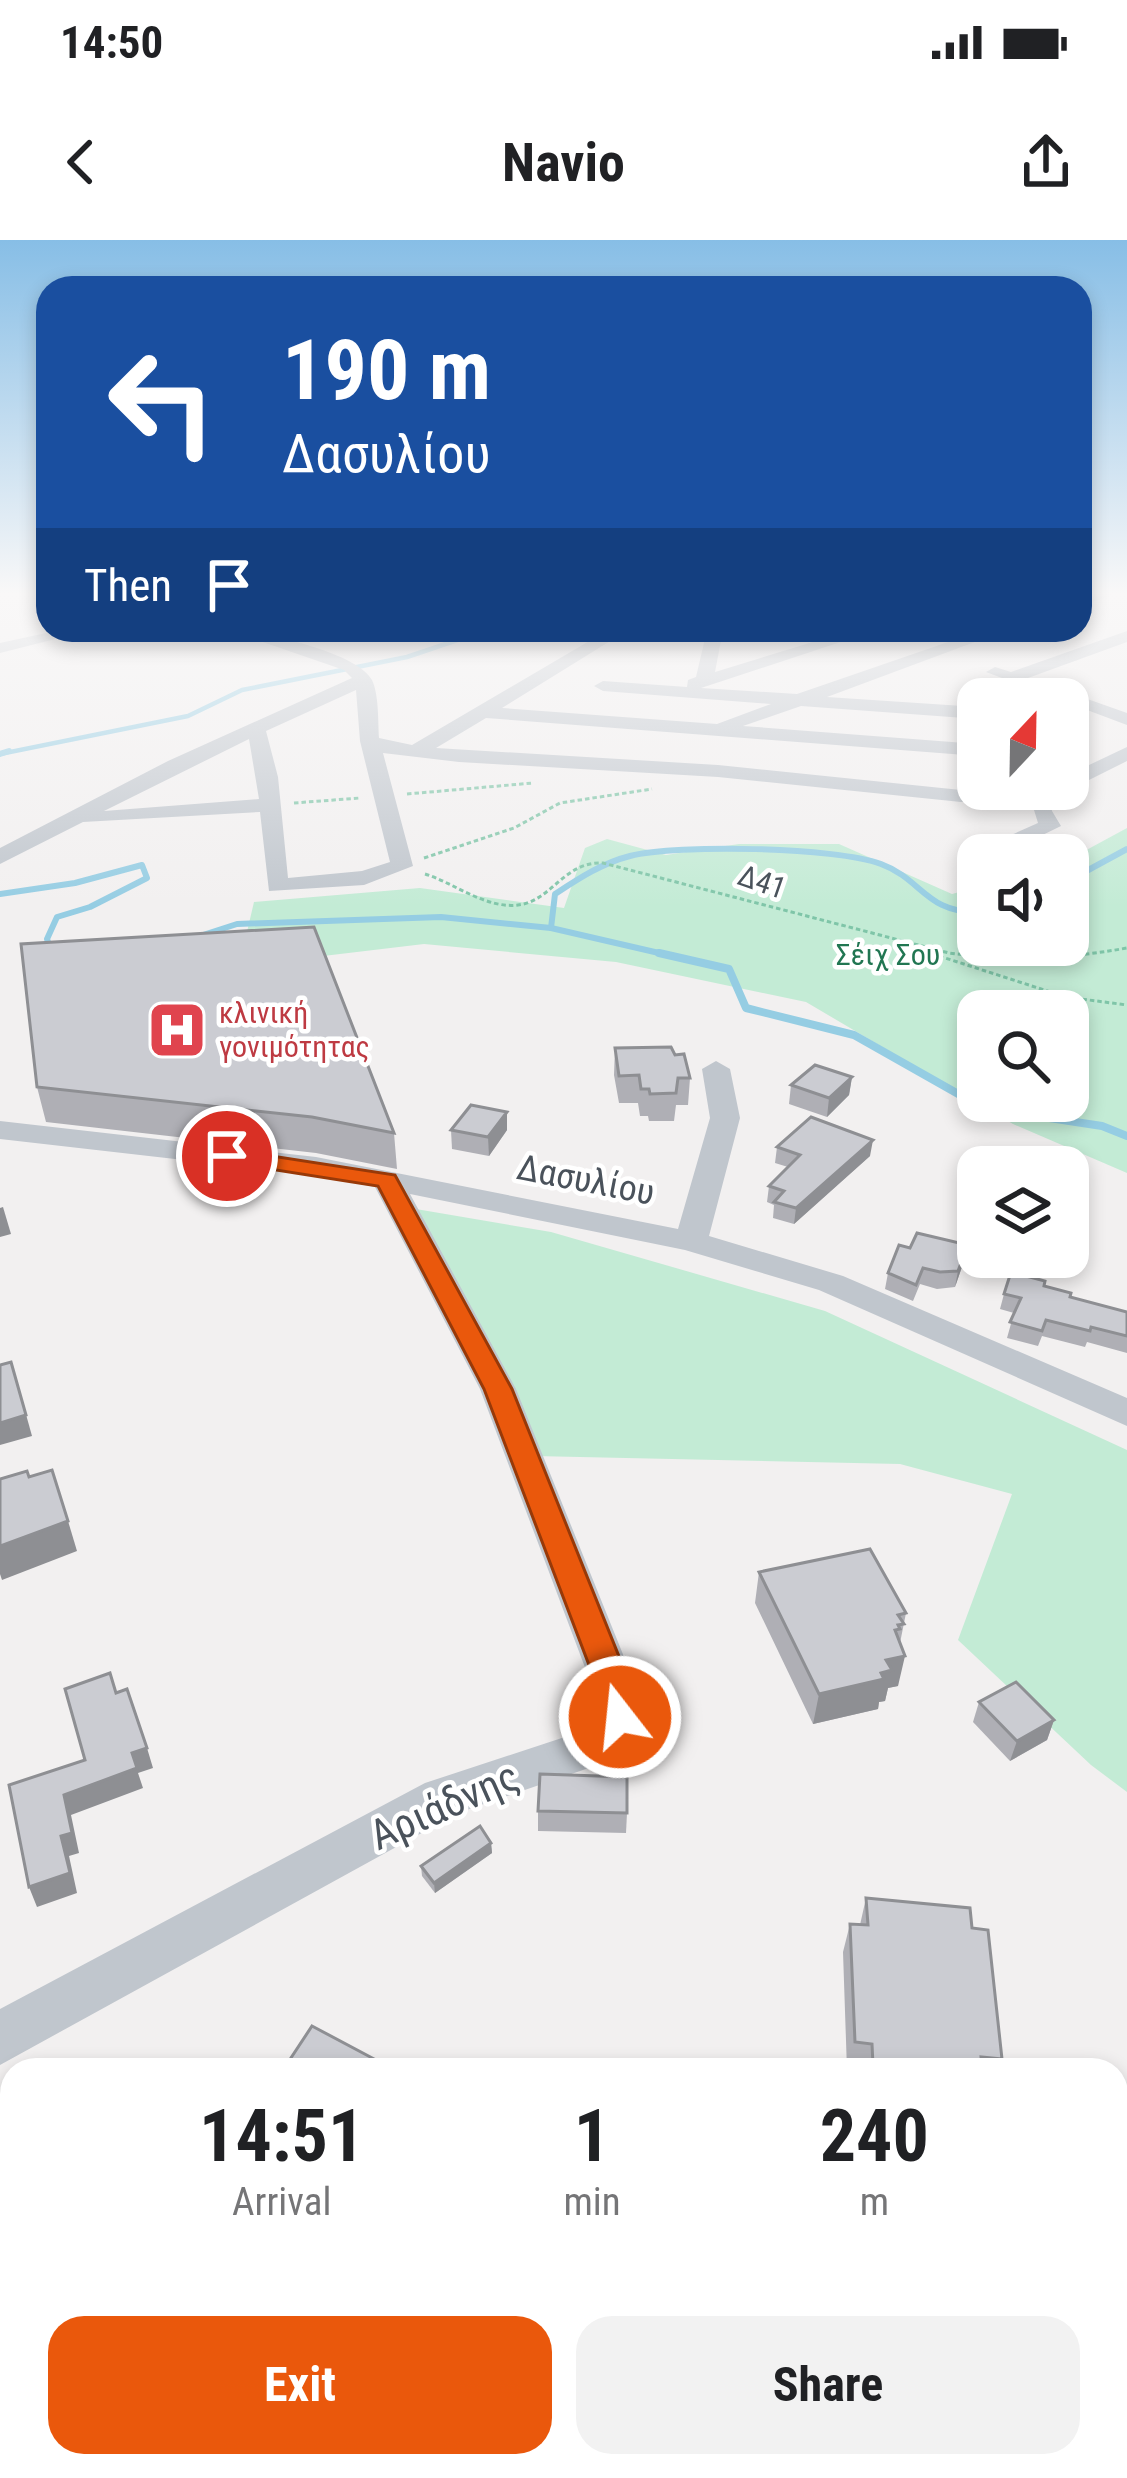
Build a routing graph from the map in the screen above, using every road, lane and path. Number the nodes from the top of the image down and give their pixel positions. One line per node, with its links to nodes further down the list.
1 (324, 698): 13 (street)
2 (365, 698): 15 (street)
3 (505, 698): 10 (street)
4 (591, 698): 12 (street)
5 (785, 698): 8 (street)
6 (804, 698): 8 (street)
7 (1092, 698): 11 (street)
8 (800, 700): 9 (street); 14 (street)
9 (957, 711)
10 (482, 712): 12 (street); 17 (street)
11 (1127, 719)
12 (590, 722): 14 (street)
13 (256, 730): 25 (street); 27 (street)
14 (711, 730): 16 (street); 19 (street)
15 (370, 741): 17 (street); 23 (street)
16 (957, 748)
17 (415, 752): 19 (street)
18 (1127, 752): 20 (street)
19 (616, 765): 24 (street)
20 (1089, 771)
21 (539, 782): 23 (path)
22 (663, 787): 30 (path)
23 (383, 796): 25 (path); 30 (street)
24 (957, 796)
25 (268, 805): 27 (street); 30 (street)
26 (1041, 810): 28 (street)
27 (75, 819): 29 (street)
28 (1032, 834)
29 (0, 857)
30 (402, 866): 32 (path, Δ41)
31 (1127, 947): 32 (path, Δ41)
32 (935, 953): 33 (path)
33 (1127, 1005)
34 (716, 1070): 37 (street)
35 (0, 1130): 36 (street, Δασυλίου)
36 (387, 1180): 37 (street, Δασυλίου); 39 (street, Αριάδνης)
37 (691, 1241): 38 (street, Δασυλίου)
38 (1127, 1413)
39 (0, 2038)

